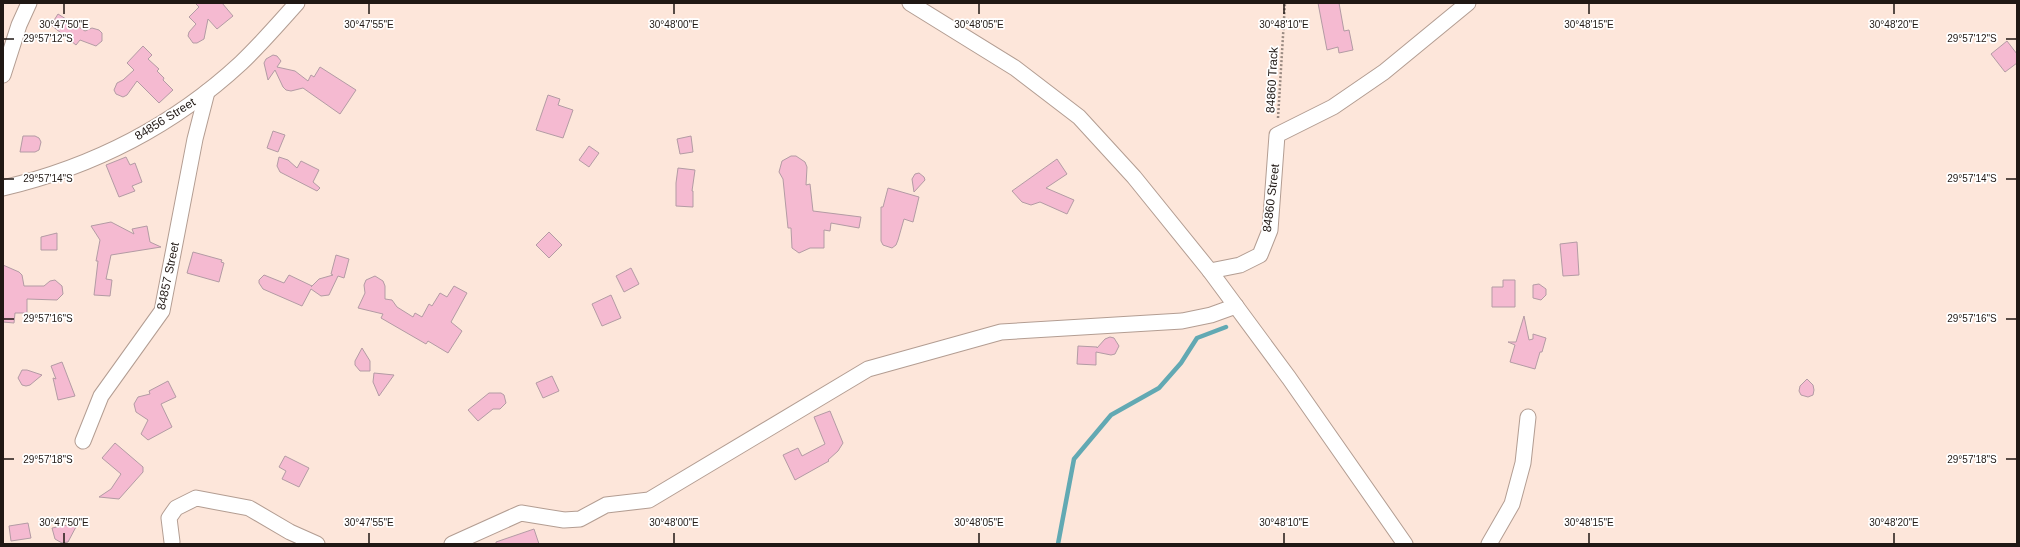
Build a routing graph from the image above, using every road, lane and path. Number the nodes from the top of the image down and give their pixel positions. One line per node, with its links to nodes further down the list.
1 (29, 3): 6 (street)
2 (297, 3): 7 (street, 84856 Street)
3 (910, 3): 10 (street)
4 (1285, 3): 8 (path, 84860 Track)
5 (1468, 3): 8 (street)
6 (3, 75)
7 (207, 92): 9 (street, 84856 Street); 13 (street, 84857 Street)
8 (1277, 135): 10 (street, 84860 Street)
9 (3, 188)
10 (1210, 271): 11 (street)
11 (1236, 306): 16 (street); 17 (street)
12 (1528, 417): 18 (street)
13 (83, 441)
14 (172, 542): 15 (street)
15 (317, 544)
16 (452, 544)
17 (1405, 544)
18 (1489, 544)

